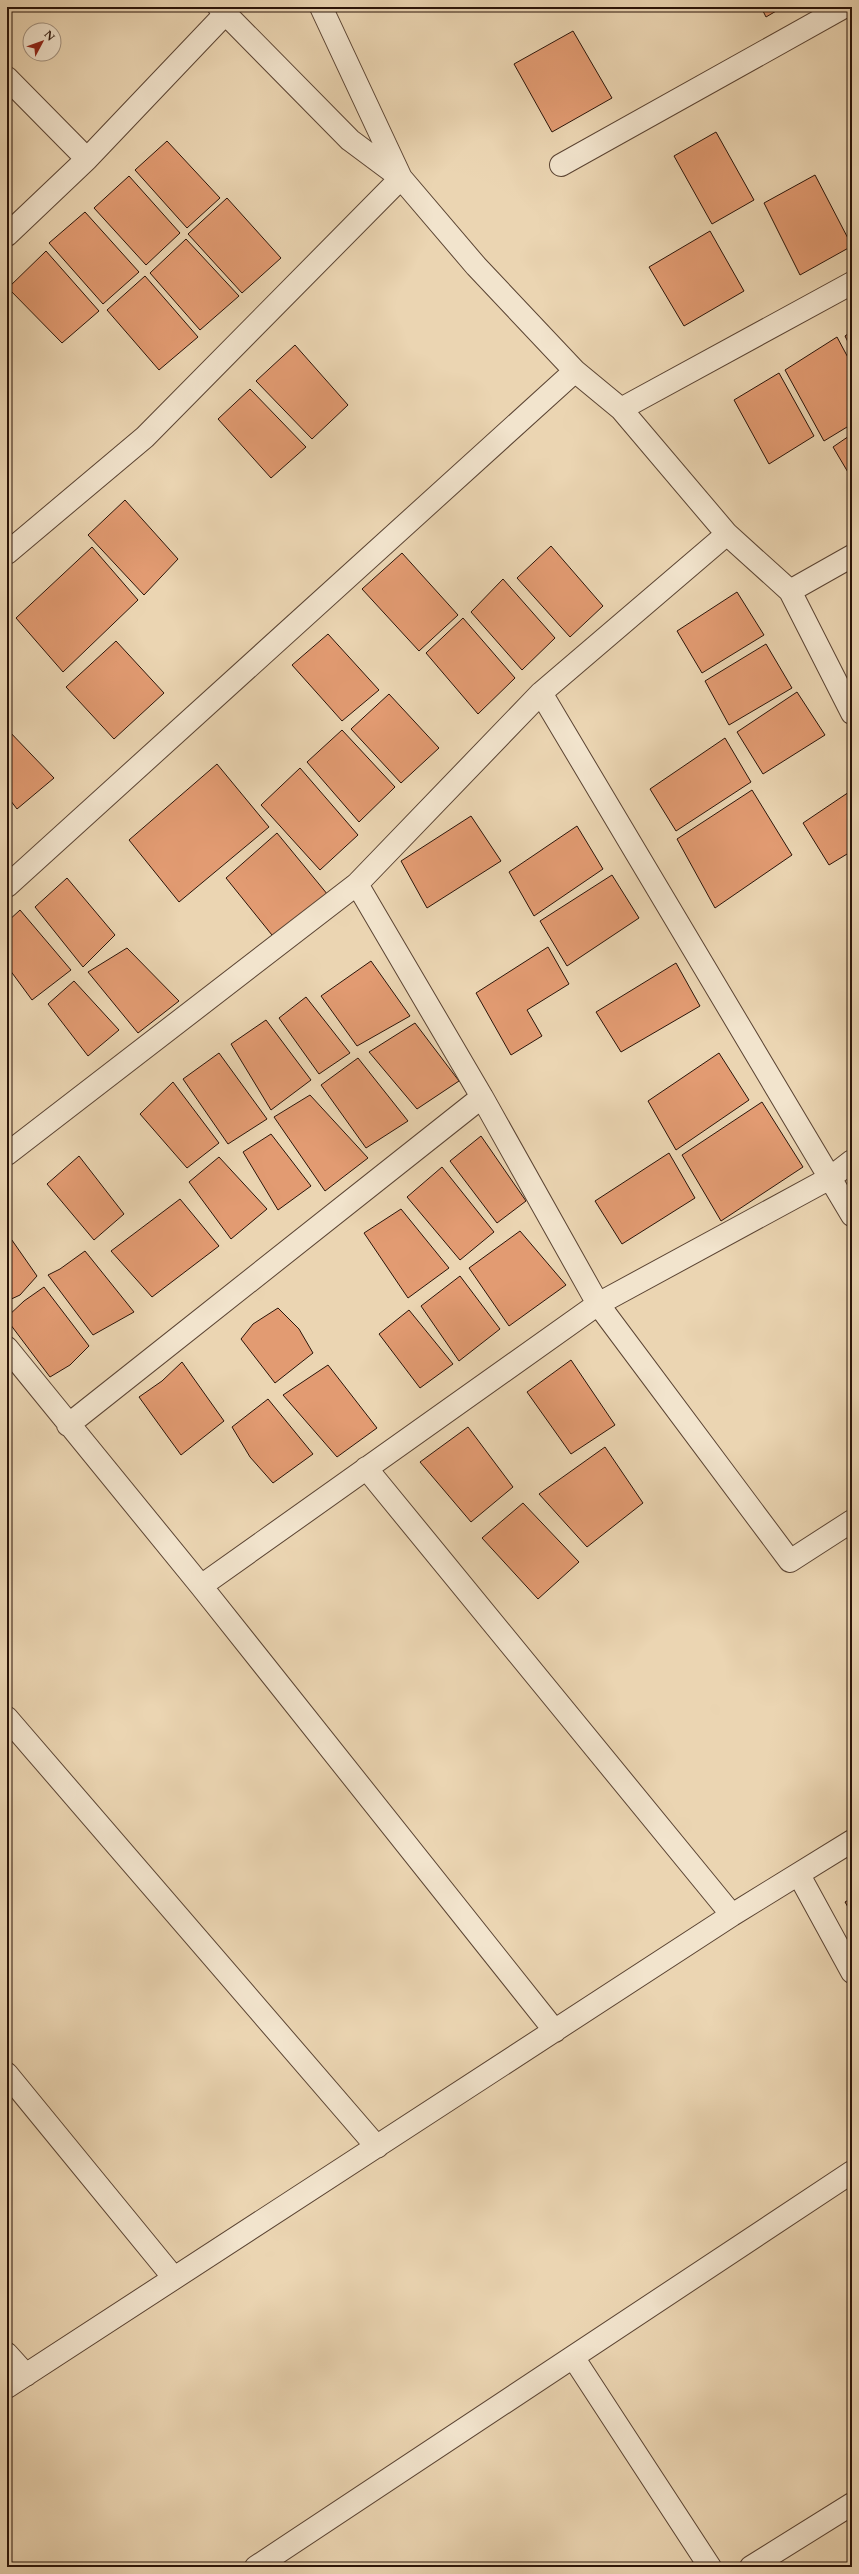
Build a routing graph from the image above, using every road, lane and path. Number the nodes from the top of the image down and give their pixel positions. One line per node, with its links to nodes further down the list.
1 (321, 7): 7 (street)
2 (844, 7): 6 (street)
3 (222, 10): 5 (street); 7 (street)
4 (7, 78): 5 (street)
5 (87, 159): 8 (street)
6 (561, 165)
7 (401, 178): 10 (street); 13 (street)
8 (7, 235)
9 (852, 283): 11 (street)
10 (575, 371): 11 (street); 19 (street)
11 (621, 409): 12 (street)
12 (727, 534): 15 (street); 16 (street)
13 (7, 553)
14 (852, 556): 15 (street)
15 (790, 590): 17 (street)
16 (541, 694): 18 (street); 23 (street)
17 (852, 713)
18 (357, 884): 20 (street); 21 (street)
19 (7, 886)
20 (482, 1098): 25 (street); 27 (street)
21 (7, 1154)
22 (852, 1161): 23 (street)
23 (830, 1178): 24 (street); 25 (street)
24 (852, 1215)
25 (598, 1304): 28 (street); 29 (street)
26 (7, 1348): 27 (street)
27 (68, 1425): 30 (street)
28 (366, 1468): 30 (street); 34 (street)
29 (852, 1521)
30 (201, 1586): 36 (street)
31 (7, 1718): 38 (street)
32 (852, 1841): 33 (street)
33 (799, 1875): 34 (street); 35 (street)
34 (732, 1915): 36 (street)
35 (852, 1972)
36 (555, 2032): 38 (street)
37 (7, 2074): 40 (street)
38 (377, 2147): 40 (street)
39 (852, 2172): 42 (street)
40 (174, 2278): 43 (street)
41 (7, 2354): 43 (street)
42 (573, 2357): 46 (street); 47 (street)
43 (26, 2375): 44 (street)
44 (7, 2387)
45 (852, 2504): 48 (street)
46 (256, 2567)
47 (710, 2567)
48 (751, 2567)

